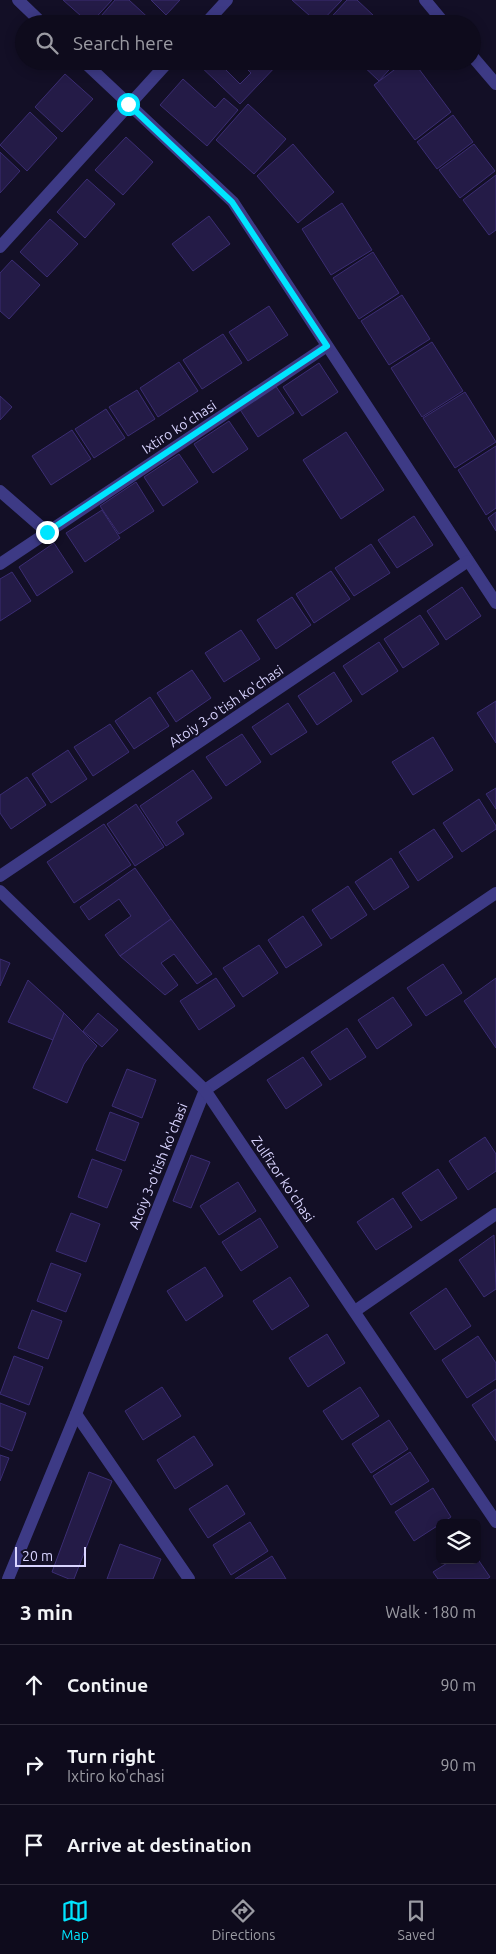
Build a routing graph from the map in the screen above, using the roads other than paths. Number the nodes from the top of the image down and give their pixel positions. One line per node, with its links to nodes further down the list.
1 (18, 0): 4 (street)
2 (227, 0): 5 (street)
3 (425, 0): 6 (street)
4 (34, 15)
5 (213, 15)
6 (438, 15)
7 (481, 66): 10 (street)
8 (92, 70): 11 (street)
9 (160, 70): 11 (street)
10 (496, 84)
11 (128, 104): 12 (street); 13 (street)
12 (0, 247)
13 (327, 346): 15 (street, Ixtiro ko'chasi); 16 (street)
14 (0, 491): 15 (street)
15 (47, 532): 17 (street, Ixtiro ko'chasi)
16 (468, 561): 18 (street); 19 (street, Atoiy 3-o'tish ko'chasi)
17 (0, 564)
18 (496, 603)
19 (0, 876)
20 (0, 891): 22 (street, Zulfizor ko'chasi)
21 (496, 893): 22 (street)
22 (205, 1090): 24 (street, Zulfizor ko'chasi); 25 (street, Atoiy 3-o'tish ko'chasi)
23 (496, 1214): 24 (street)
24 (355, 1311): 26 (street, Zulfizor ko'chasi)
25 (76, 1414): 27 (street, Atoiy 3-o'tish ko'chasi); 28 (street)
26 (496, 1522)
27 (8, 1579)
28 (190, 1579)

